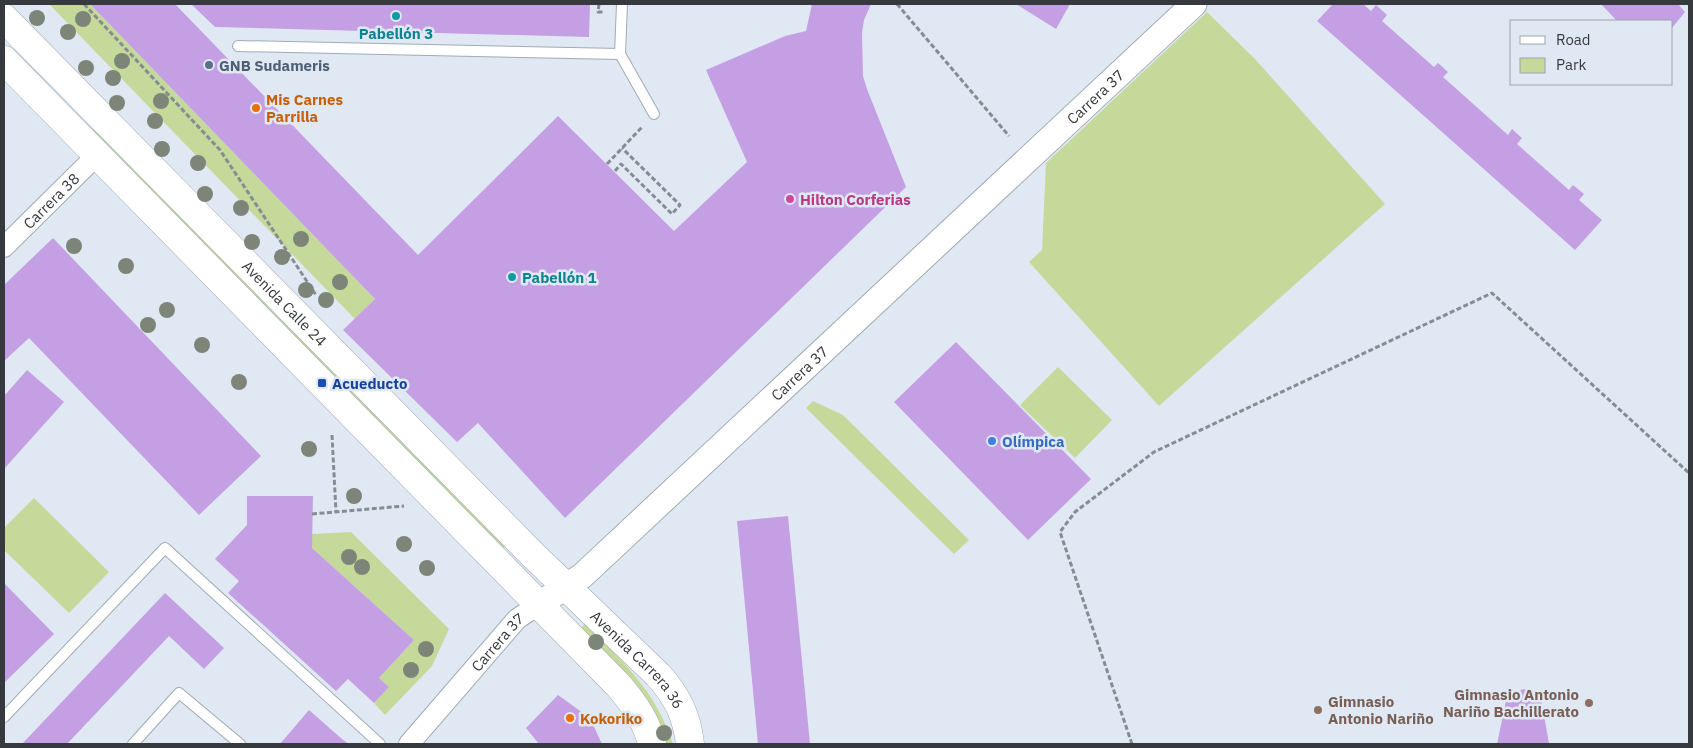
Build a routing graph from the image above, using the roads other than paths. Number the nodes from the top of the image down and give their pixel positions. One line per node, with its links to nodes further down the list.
1 (622, 4): 5 (lane)
2 (1194, 4): 10 (street, Carrera 37)
3 (4, 18): 10 (main road, Avenida Calle 24)
4 (238, 46): 5 (lane)
5 (620, 54): 7 (lane)
6 (4, 60): 8 (main road, Avenida Calle 24)
7 (654, 114)
8 (98, 155): 9 (street, Carrera 38); 11 (main road, Avenida Calle 24)
9 (4, 246)
10 (567, 586): 11 (street, Carrera 37); 18 (main road, Avenida Carrera 36)
11 (538, 605): 16 (street, Carrera 37); 17 (main road, Avenida Carrera 36)
12 (4, 717): 15 (lane)
13 (133, 744): 14 (lane)
14 (240, 744)
15 (380, 744)
16 (409, 744)
17 (652, 744)
18 (690, 744)

